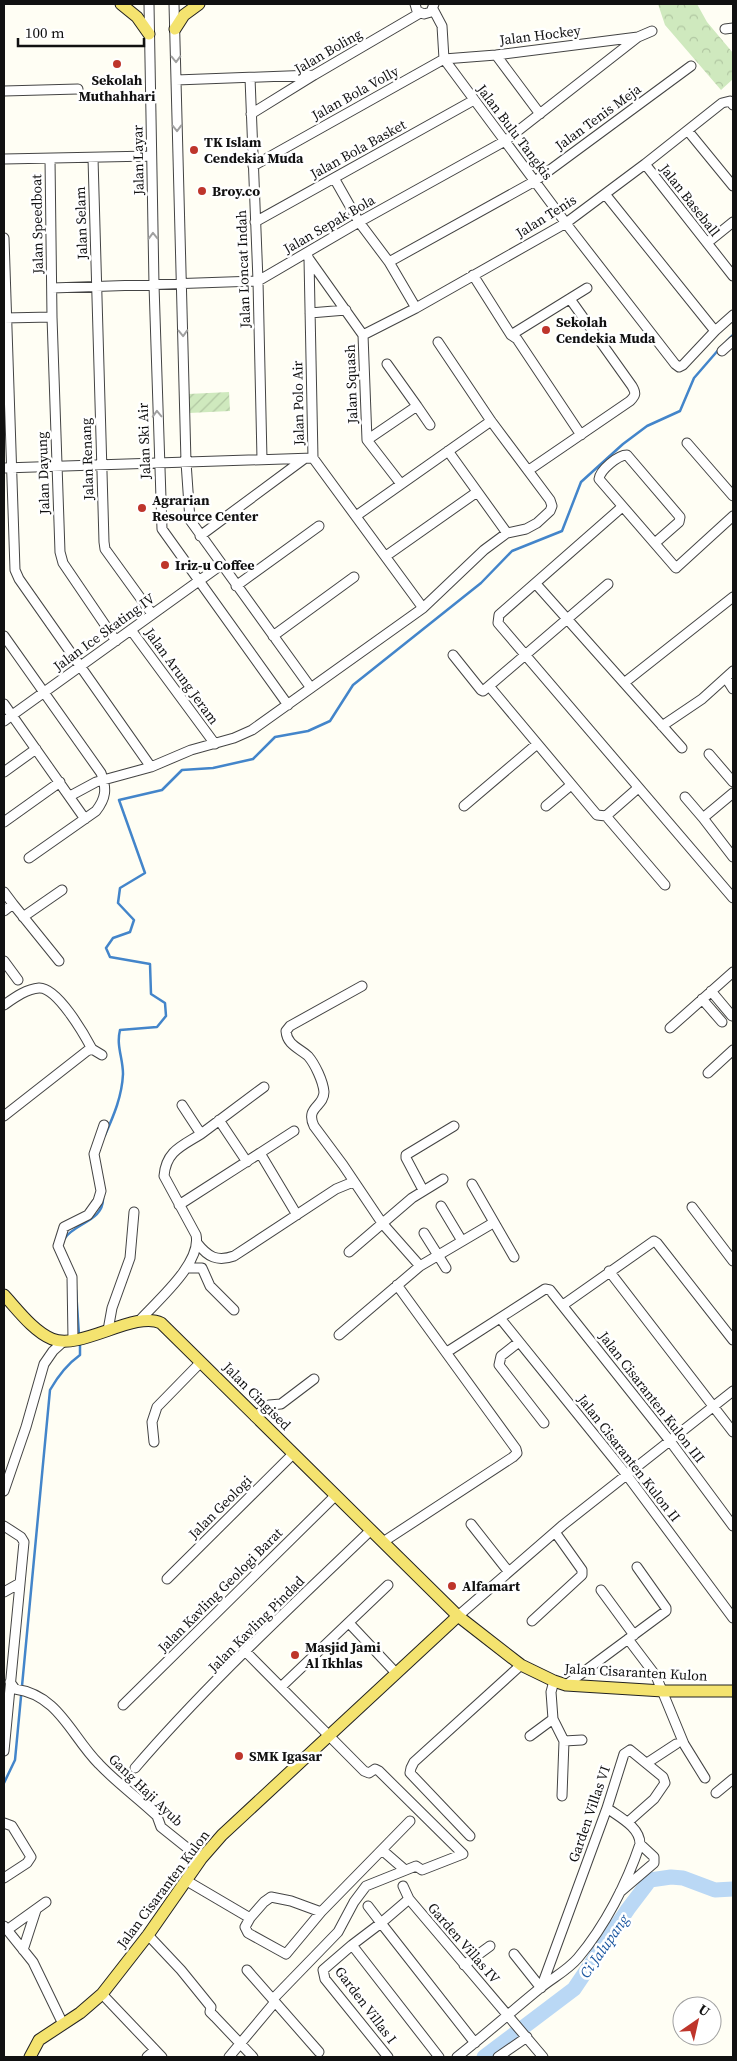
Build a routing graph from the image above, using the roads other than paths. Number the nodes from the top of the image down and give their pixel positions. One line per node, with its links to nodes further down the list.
1 (121, 4): 10 (main road)
2 (149, 4): 10 (street, Jalan Layar)
3 (174, 4): 8 (street)
4 (199, 4): 8 (main road)
5 (415, 4): 7 (street)
6 (434, 6): 7 (street, Jalan Boling); 13 (street)
7 (420, 13): 15 (street, Jalan Boling)
8 (175, 30): 17 (street, one-way to 17)
9 (652, 31): 11 (street, Jalan Hockey)
10 (149, 34): 26 (street, Jalan Layar)
11 (638, 37): 12 (street, Jalan Hockey); 23 (street, Jalan Hockey)
12 (496, 55): 13 (street, Jalan Hockey); 23 (street)
13 (444, 56): 20 (street, Jalan Bulu Tangkis); 31 (street, Jalan Bola Volly)
14 (691, 66): 33 (street, Jalan Tenis Meja)
15 (314, 75): 16 (street); 22 (street, Jalan Boling)
16 (250, 78): 17 (street); 22 (street, Jalan Loncat Indah)
17 (176, 80): 48 (street, one-way to 48)
18 (78, 89): 19 (street)
19 (4, 92)
20 (474, 100): 25 (street, Jalan Bulu Tangkis); 32 (street, Jalan Bola Basket)
21 (732, 103): 24 (street, Jalan Tenis)
22 (251, 114): 31 (street, Jalan Loncat Indah)
23 (540, 114): 25 (street, Jalan Hockey)
24 (688, 131): 30 (street, Jalan Tenis); 34 (street)
25 (505, 141): 33 (street, Jalan Bulu Tangkis); 37 (street, Jalan Sepak Bola)
26 (152, 156): 27 (street); 49 (street, Jalan Layar, one-way to 26)
27 (93, 158): 29 (street); 50 (street, Jalan Selam)
28 (4, 159): 29 (street)
29 (50, 159): 51 (street, Jalan Speedboat)
30 (645, 164): 35 (street, Jalan Tenis); 41 (street, Jalan Baseball)
31 (253, 166): 36 (street, Jalan Loncat Indah)
32 (334, 178): 36 (street, Jalan Bola Basket); 37 (street)
33 (535, 181): 38 (street, Jalan Bulu Tangkis); 43 (street, Jalan Tenis Meja)
34 (733, 186)
35 (605, 194): 38 (street, Jalan Tenis); 60 (street)
36 (255, 222): 47 (street, Jalan Loncat Indah)
37 (359, 222): 42 (street, Jalan Sepak Bola); 43 (street)
38 (566, 222): 44 (street, Jalan Tenis); 60 (street, Jalan Bulu Tangkis)
39 (733, 222): 41 (street)
40 (4, 238): 46 (street)
41 (707, 243): 45 (street, Jalan Baseball)
42 (307, 256): 47 (street, Jalan Sepak Bola); 55 (street, Jalan Squash); 56 (street, Jalan Polo Air)
43 (389, 262): 54 (street)
44 (476, 274): 54 (street, Jalan Tenis); 62 (street)
45 (733, 276)
46 (4, 280): 59 (street)
47 (258, 281): 48 (street, Jalan Sepak Bola); 75 (street, Jalan Loncat Indah)
48 (181, 284): 49 (street, Jalan Sepak Bola); 78 (street, one-way to 78)
49 (154, 285): 50 (street, Jalan Sepak Bola); 77 (street, Jalan Ski Air, one-way to 49)
50 (97, 287): 51 (street, Jalan Sepak Bola); 79 (street, Jalan Renang)
51 (52, 288): 58 (street, Jalan Dayung)
52 (587, 288): 53 (street)
53 (570, 299): 62 (street); 71 (street)
54 (416, 308): 61 (street, Jalan Tenis)
55 (346, 310): 56 (street); 61 (street, Jalan Squash)
56 (310, 313): 76 (street, Jalan Polo Air)
57 (733, 315): 60 (street)
58 (52, 317): 59 (street); 80 (street, Jalan Dayung)
59 (5, 318): 70 (street)
60 (715, 331)
61 (363, 334): 72 (street, Jalan Squash)
62 (515, 335): 71 (street)
63 (733, 341): 65 (street)
64 (438, 342): 68 (street)
65 (722, 351)
66 (387, 364): 67 (street)
67 (416, 406): 69 (street); 72 (street)
68 (491, 421): 74 (street); 82 (street)
69 (430, 425)
70 (7, 428): 81 (street)
71 (580, 435): 82 (street)
72 (367, 440): 83 (street, Jalan Squash)
73 (687, 442): 85 (street)
74 (448, 451): 83 (street); 84 (street)
75 (262, 459): 76 (street); 78 (street)
76 (309, 459): 87 (street, Jalan Polo Air); 91 (street)
77 (159, 462): 78 (street); 79 (street); 96 (street, Jalan Ski Air)
78 (186, 462): 91 (street)
79 (100, 464): 80 (street); 102 (street, Jalan Renang)
80 (57, 466): 81 (street); 107 (street, Jalan Dayung)
81 (7, 467): 110 (street)
82 (529, 470): 90 (street)
83 (400, 484): 87 (street)
84 (478, 492): 90 (street); 93 (street)
85 (733, 496)
86 (622, 507): 92 (street); 92 (street); 97 (street)
87 (356, 516): 93 (street, Jalan Polo Air)
88 (733, 516): 92 (street)
89 (319, 526): 99 (street)
90 (506, 533): 101 (street, Jalan Arung Jeram)
91 (200, 536): 94 (street)
92 (655, 543)
93 (386, 556): 101 (street, Jalan Polo Air)
94 (221, 565): 96 (street, Jalan Ice Skating IV); 99 (street)
95 (354, 577): 106 (street)
96 (198, 580): 102 (street, Jalan Ice Skating IV); 118 (street, Jalan Ski Air)
97 (536, 584): 103 (street); 109 (street)
98 (608, 584): 103 (street)
99 (236, 586): 106 (street)
100 (733, 597): 112 (street)
101 (423, 608): 114 (street, Jalan Arung Jeram)
102 (152, 614): 104 (street, Jalan Ice Skating IV)
103 (568, 618): 109 (street); 112 (street)
104 (131, 630): 107 (street, Jalan Ice Skating IV); 122 (street, Jalan Arung Jeram)
105 (4, 636): 116 (street)
106 (273, 636): 114 (street)
107 (116, 641): 110 (street, Jalan Ice Skating IV)
108 (453, 655): 113 (street)
109 (525, 655): 113 (street); 133 (street)
110 (81, 666): 116 (street, Jalan Ice Skating IV); 127 (street)
111 (730, 675): 115 (street); 121 (street)
112 (624, 683): 121 (street)
113 (489, 686): 123 (street)
114 (311, 688): 118 (street, Jalan Arung Jeram)
115 (733, 689)
116 (45, 692): 119 (street, Jalan Ice Skating IV); 129 (street)
117 (4, 704): 119 (street)
118 (288, 705): 122 (street, Jalan Arung Jeram)
119 (12, 715): 120 (street, Jalan Ice Skating IV); 124 (street)
120 (4, 720)
121 (662, 726): 125 (street)
122 (215, 744): 127 (street)
123 (537, 744): 132 (street); 137 (street)
124 (36, 748): 128 (street); 130 (street)
125 (682, 748)
126 (709, 754): 131 (street)
127 (151, 768): 129 (street)
128 (4, 772)
129 (104, 780): 135 (street); 140 (street)
130 (60, 782): 135 (street); 142 (street)
131 (733, 782)
132 (571, 785): 138 (street); 139 (street)
133 (638, 788): 139 (street); 147 (street)
134 (733, 793): 141 (street)
135 (70, 796): 140 (street)
136 (685, 797): 141 (street)
137 (464, 806)
138 (546, 806)
139 (606, 816): 145 (street)
140 (85, 818): 144 (street)
141 (703, 818): 143 (street)
142 (4, 822)
143 (733, 857)
144 (29, 858)
145 (665, 885)
146 (62, 890): 151 (street)
147 (731, 891)
148 (4, 892): 149 (street)
149 (13, 904): 150 (street); 151 (street)
150 (4, 910)
151 (23, 917): 152 (street)
152 (59, 961)
153 (4, 962): 155 (street)
154 (733, 972): 157 (street)
155 (18, 980)
156 (362, 986): 178 (street)
157 (711, 991): 158 (street); 160 (street)
158 (702, 999): 161 (street); 162 (street)
159 (4, 1005): 163 (street)
160 (732, 1016)
161 (722, 1022)
162 (670, 1028)
163 (92, 1049): 165 (street); 169 (street)
164 (733, 1050): 166 (street)
165 (102, 1055)
166 (708, 1073)
167 (264, 1087): 170 (street)
168 (182, 1105): 174 (street)
169 (4, 1116)
170 (219, 1120): 174 (street); 176 (street)
171 (104, 1125): 208 (street)
172 (454, 1126): 180 (street)
173 (294, 1131): 175 (street)
174 (201, 1134): 181 (street)
175 (260, 1153): 176 (street); 185 (street)
176 (247, 1162): 181 (street)
177 (443, 1179): 180 (street)
178 (353, 1182): 185 (street); 186 (street)
179 (472, 1184): 187 (street)
180 (424, 1190): 186 (street)
181 (179, 1205): 190 (street)
182 (441, 1206): 189 (street)
183 (692, 1207): 195 (street)
184 (134, 1212): 206 (street)
185 (297, 1215): 192 (street)
186 (382, 1223): 191 (street); 196 (street)
187 (493, 1223): 189 (street); 194 (street)
188 (424, 1233): 193 (street)
189 (462, 1241): 193 (street)
190 (197, 1243): 192 (street); 197 (street)
191 (349, 1252)
192 (206, 1255): 197 (street)
193 (438, 1255): 196 (street); 198 (street)
194 (514, 1257)
195 (733, 1261)
196 (420, 1266): 200 (street)
197 (188, 1267): 203 (street); 205 (street)
198 (446, 1268)
199 (609, 1271): 202 (street); 209 (street); 215 (street)
200 (397, 1285): 207 (street); 211 (street)
201 (4, 1295): 208 (main road)
202 (563, 1305): 204 (street, Jalan Cisaranten Kulon III); 219 (street, Jalan Cisaranten Kulon III)
203 (234, 1310)
204 (500, 1318): 210 (street, Jalan Cisaranten Kulon II); 211 (street)
205 (140, 1321): 206 (main road, Jalan Cingised); 212 (main road, Jalan Cingised)
206 (108, 1330): 208 (main road, Jalan Cingised)
207 (339, 1335)
208 (73, 1339): 223 (street)
209 (733, 1340)
210 (519, 1342): 217 (street); 222 (street, Jalan Cisaranten Kulon II)
211 (447, 1352): 230 (street)
212 (201, 1362): 216 (main road, Jalan Cingised); 220 (street)
213 (314, 1379): 216 (street)
214 (733, 1391): 215 (street)
215 (714, 1406): 218 (street); 219 (street)
216 (256, 1417): 221 (main road, Jalan Cingised)
217 (544, 1423)
218 (733, 1432)
219 (670, 1441): 222 (street); 227 (street, Jalan Cisaranten Kulon III)
220 (154, 1442)
221 (293, 1454): 224 (main road, Jalan Cingised); 233 (street, Jalan Geologi)
222 (626, 1474): 229 (street); 239 (street, Jalan Cisaranten Kulon II)
223 (4, 1491)
224 (336, 1495): 228 (main road, Jalan Cingised); 252 (street, Jalan Kavling Geologi Barat)
225 (471, 1524): 232 (street)
226 (4, 1526): 234 (street)
227 (733, 1526)
228 (371, 1530): 230 (main road, Jalan Cingised); 243 (street, Jalan Kavling Pindad)
229 (555, 1532): 232 (street); 240 (street)
230 (383, 1542): 238 (main road, Jalan Cingised)
231 (637, 1567): 242 (street)
232 (508, 1571): 238 (street)
233 (167, 1579)
234 (20, 1584): 237 (street); 247 (street)
235 (388, 1585): 241 (street)
236 (601, 1590): 242 (street)
237 (4, 1592)
238 (458, 1616): 244 (main road, Jalan Cisaranten Kulon); 245 (main road, Jalan Cisaranten Kulon)
239 (733, 1618)
240 (532, 1621)
241 (348, 1623): 245 (street); 249 (street)
242 (631, 1637): 248 (street); 250 (street)
243 (246, 1652): 249 (street); 261 (street, Jalan Kavling Pindad)
244 (521, 1665): 246 (main road, Jalan Cisaranten Kulon); 270 (street)
245 (396, 1673): 254 (main road, Jalan Cisaranten Kulon)
246 (554, 1681): 248 (main road, Jalan Cisaranten Kulon); 253 (street)
247 (10, 1682): 259 (street); 273 (street, Gang Haji Ayub)
248 (566, 1685): 250 (main road, Jalan Cisaranten Kulon)
249 (281, 1687): 254 (street)
250 (663, 1691): 251 (main road, Jalan Cisaranten Kulon); 262 (street)
251 (733, 1691)
252 (123, 1705)
253 (553, 1720): 255 (street); 257 (street)
254 (331, 1736): 273 (main road, Jalan Cisaranten Kulon); 274 (street)
255 (530, 1736)
256 (582, 1740): 257 (street)
257 (564, 1741): 265 (street)
258 (676, 1744): 260 (street)
259 (4, 1751)
260 (647, 1763): 266 (street, Garden Villas VI); 268 (street, Garden Villas VI)
261 (135, 1768)
262 (705, 1778)
263 (733, 1779): 264 (street)
264 (716, 1793)
265 (562, 1796)
266 (606, 1808): 268 (street); 294 (street, Garden Villas VI)
267 (410, 1821): 272 (street)
268 (628, 1822): 271 (street)
269 (4, 1823): 275 (street)
270 (470, 1836)
271 (640, 1844): 278 (street); 278 (street)
272 (382, 1850): 274 (street); 283 (street)
273 (201, 1859): 276 (main road, Jalan Cisaranten Kulon)
274 (405, 1870): 296 (street)
275 (4, 1878)
276 (187, 1881): 284 (street); 287 (main road, Jalan Cisaranten Kulon)
277 (403, 1886): 279 (street, Garden Villas IV)
278 (618, 1894): 294 (street)
279 (409, 1899): 285 (street); 292 (street, Garden Villas IV)
280 (46, 1902): 282 (street)
281 (368, 1906): 285 (street)
282 (36, 1910): 286 (street); 290 (street)
283 (321, 1912): 284 (street); 284 (street)
284 (250, 1918)
285 (381, 1923): 288 (street); 300 (street)
286 (6, 1928): 290 (street)
287 (148, 1936): 295 (main road, Jalan Cisaranten Kulon); 301 (street)
288 (352, 1946): 309 (street, Garden Villas I); 310 (street)
289 (490, 1946): 292 (street)
290 (23, 1950): 298 (street)
291 (514, 1954): 294 (street)
292 (464, 1965): 297 (street, Garden Villas IV)
293 (247, 1970): 296 (street)
294 (540, 1988): 297 (street)
295 (102, 1994): 298 (main road, Jalan Cisaranten Kulon); 302 (street)
296 (274, 2000): 301 (street); 303 (street)
297 (510, 2017): 299 (street, Garden Villas IV); 300 (street)
298 (62, 2024): 304 (main road, Jalan Cisaranten Kulon)
299 (526, 2035): 312 (street); 313 (street, Garden Villas IV)
300 (475, 2043): 311 (street)
301 (241, 2044): 307 (street); 308 (street)
302 (155, 2050): 305 (street); 306 (street)
303 (319, 2052)
304 (30, 2057)
305 (147, 2057)
306 (162, 2057)
307 (229, 2057)
308 (253, 2057)
309 (388, 2057)
310 (439, 2057)
311 (457, 2057)
312 (498, 2057)
313 (543, 2057)

